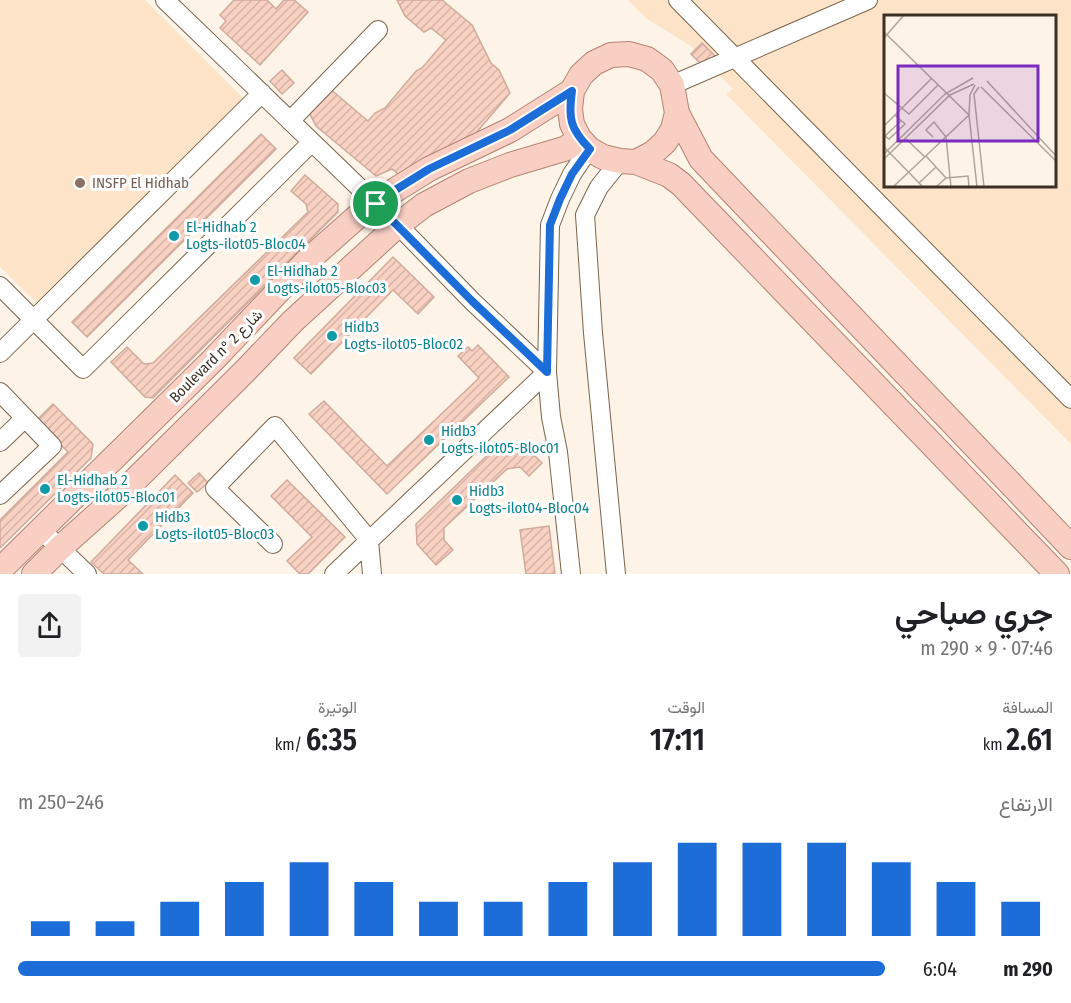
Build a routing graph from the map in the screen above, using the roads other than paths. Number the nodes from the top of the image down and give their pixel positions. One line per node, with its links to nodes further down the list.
1 (165, 0): 8 (street)
2 (678, 0): 5 (street)
3 (868, 0): 5 (street)
4 (378, 30): 10 (street)
5 (735, 59): 6 (street); 21 (street)
6 (672, 85): 7 (main road); 9 (main road)
7 (572, 91): 12 (main road); 14 (main road, Boulevard n° شارع 2)
8 (262, 93): 10 (street); 17 (street)
9 (677, 113): 13 (main road); 28 (main road)
10 (290, 122): 11 (street)
11 (312, 142): 14 (street); 17 (street)
12 (584, 144): 13 (main road); 15 (main road, Boulevard n° شارع 2); 19 (street)
13 (628, 162): 36 (street); 37 (main road)
14 (376, 204): 15 (street); 25 (main road, Boulevard n° شارع 2)
15 (398, 225): 19 (street); 29 (main road, Boulevard n° شارع 2)
16 (0, 286): 17 (street)
17 (34, 320): 18 (street)
18 (0, 353)
19 (547, 372): 26 (street); 35 (street)
20 (0, 392): 22 (street)
21 (1071, 399)
22 (25, 418): 23 (street); 24 (street)
23 (0, 442)
24 (0, 495)
25 (40, 529): 29 (street); 30 (main road, Boulevard n° شارع 2)
26 (369, 540): 27 (street); 33 (street); 34 (street)
27 (273, 544)
28 (1071, 547)
29 (60, 548): 31 (main road, Boulevard n° شارع 2); 32 (street)
30 (0, 570)
31 (33, 574)
32 (87, 574)
33 (334, 574)
34 (372, 574)
35 (571, 574)
36 (616, 574)
37 (1057, 574)

